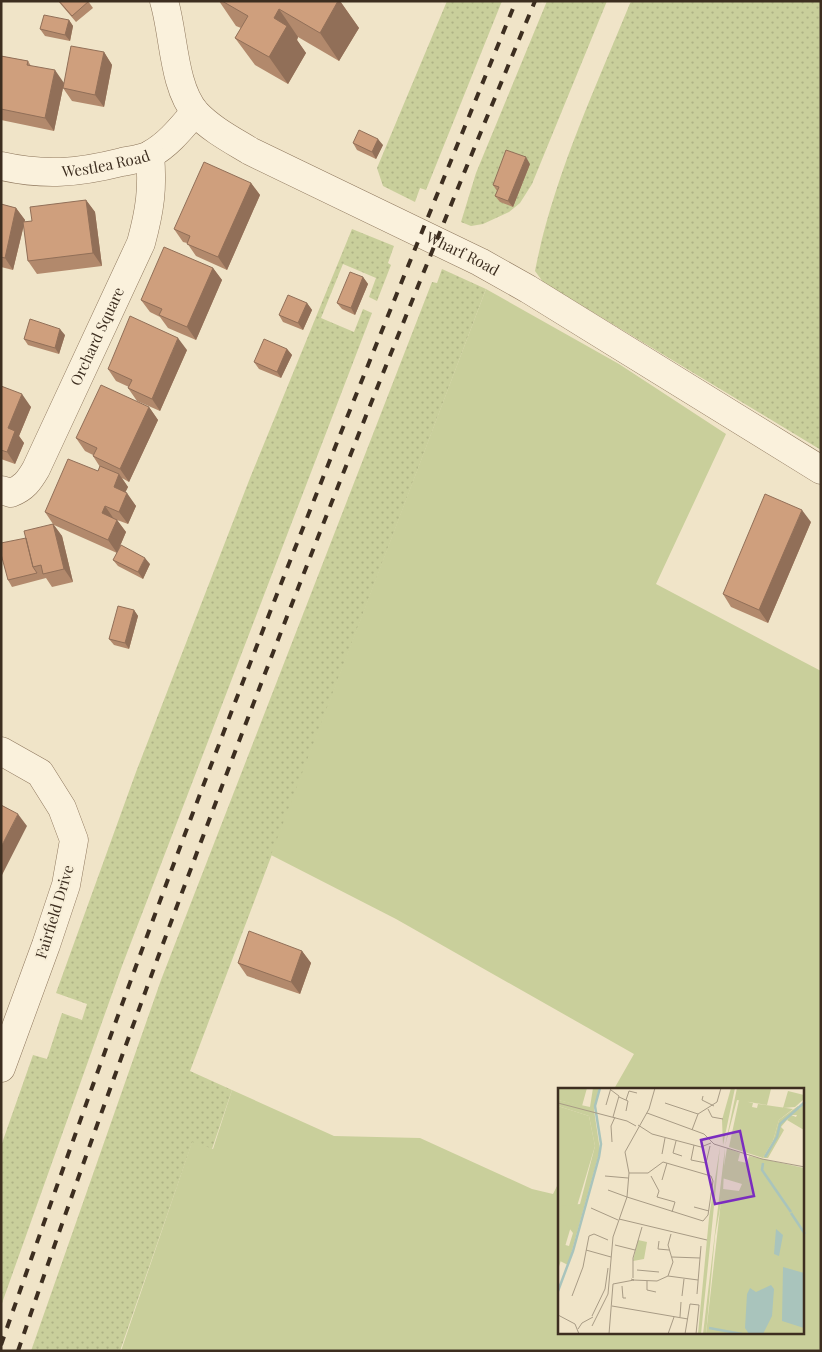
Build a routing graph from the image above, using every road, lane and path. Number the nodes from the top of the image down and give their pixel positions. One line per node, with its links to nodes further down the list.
1 (164, 1): 2 (street, Wharf Road)
2 (195, 112): 3 (street, Westlea Road); 5 (street, Wharf Road)
3 (150, 155): 4 (street, Westlea Road); 6 (street, Orchard Square)
4 (1, 166)
5 (821, 470)
6 (1, 490)
7 (1, 751): 8 (street, Fairfield Drive)
8 (1, 1068)

